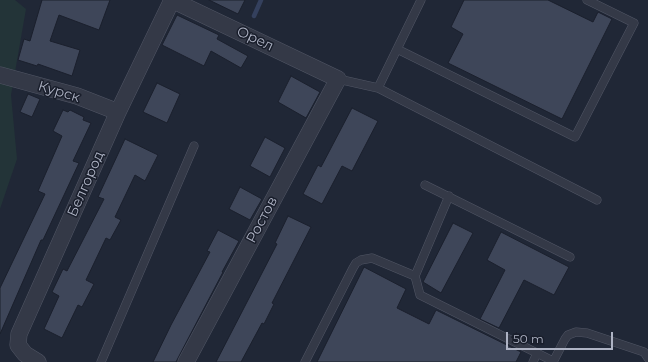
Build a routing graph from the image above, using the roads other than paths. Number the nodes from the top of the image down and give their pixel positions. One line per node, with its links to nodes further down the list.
1 (172, 0): 4 (street, Орел); 9 (street, Белгород)
2 (421, 0): 5 (lane)
3 (587, 0): 5 (lane)
4 (188, 4): 7 (street, Орел)
5 (397, 49): 8 (lane)
6 (0, 75): 9 (street, Курск)
7 (338, 79): 8 (lane); 20 (street, Ростов)
8 (378, 88): 13 (lane)
9 (118, 112): 18 (street, Белгород)
10 (194, 146): 19 (lane)
11 (425, 184): 12 (lane)
12 (448, 196): 14 (lane); 15 (lane)
13 (597, 200)
14 (570, 257)
15 (415, 276): 16 (lane); 21 (lane)
16 (537, 353): 22 (lane); 23 (lane)
17 (648, 358): 23 (lane)
18 (38, 362)
19 (101, 362)
20 (186, 362)
21 (305, 362)
22 (533, 362)
23 (553, 362)

